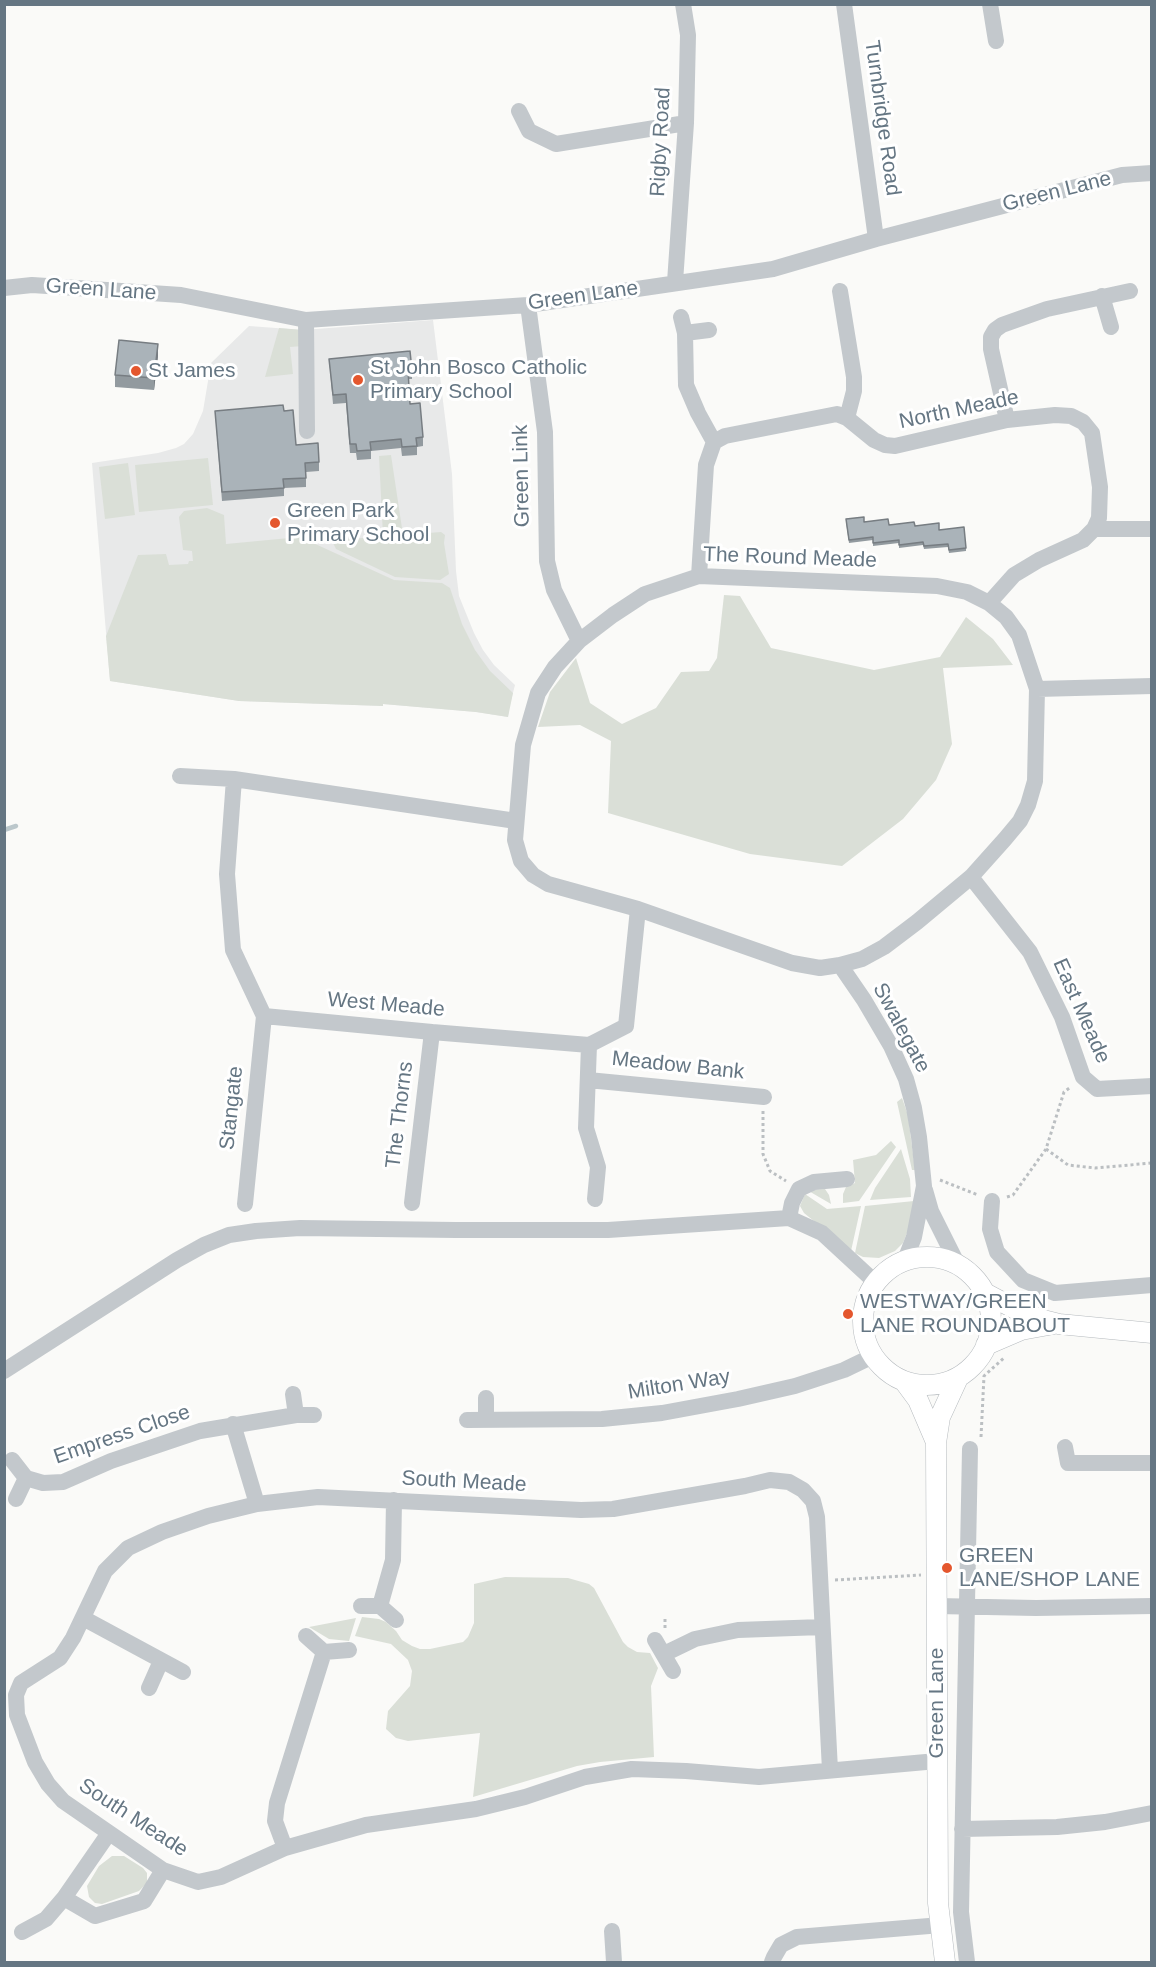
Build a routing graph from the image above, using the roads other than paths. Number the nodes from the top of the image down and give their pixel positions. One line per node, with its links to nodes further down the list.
1 (683, 4): 6 (street, Rigby Road)
2 (844, 4): 8 (street, Turnbridge Road)
3 (990, 4): 4 (street)
4 (996, 41)
5 (519, 111): 6 (street)
6 (686, 123): 9 (street, Rigby Road)
7 (1152, 173): 8 (street, Green Lane)
8 (876, 238): 9 (street, Green Lane)
9 (675, 282): 14 (street, Green Lane)
10 (4, 288): 15 (street, Green Lane)
11 (840, 291): 18 (street)
12 (1130, 291): 13 (street)
13 (1102, 296): 16 (street); 19 (street)
14 (528, 305): 15 (street, Green Lane); 26 (street, Green Link)
15 (306, 320): 20 (street)
16 (1111, 327)
17 (709, 330): 21 (street)
18 (847, 418): 19 (street, North Meade); 21 (street)
19 (1007, 420): 22 (street, North Meade)
20 (307, 430)
21 (714, 442): 24 (street)
22 (1094, 529): 23 (street); 25 (street)
23 (1152, 529)
24 (699, 576): 25 (street, The Round Meade); 26 (street, The Round Meade)
25 (989, 603): 28 (street, The Round Meade)
26 (579, 641): 31 (street, The Round Meade)
27 (1152, 686): 28 (street)
28 (1037, 689): 32 (street, The Round Meade)
29 (180, 776): 30 (street)
30 (234, 779): 31 (street); 35 (street)
31 (516, 820): 33 (street, The Round Meade)
32 (971, 877): 34 (street, The Round Meade); 39 (street, East Meade)
33 (638, 909): 34 (street, The Round Meade); 37 (street)
34 (840, 965): 42 (street, Swalegate)
35 (264, 1016): 36 (street, West Meade); 46 (street, Stangate)
36 (432, 1032): 37 (street, West Meade); 45 (street, The Thorns)
37 (590, 1045): 38 (street)
38 (588, 1080): 40 (street, Meadow Bank); 43 (street)
39 (1152, 1086)
40 (764, 1097)
41 (847, 1179): 47 (street)
42 (924, 1182): 48 (street, Swalegate); 49 (street, Swalegate)
43 (595, 1199)
44 (992, 1201): 51 (street)
45 (412, 1203)
46 (245, 1204)
47 (789, 1218): 50 (street); 57 (street)
48 (905, 1260): 49 (main road); 50 (main road)
49 (958, 1265): 52 (main road)
50 (875, 1282): 56 (main road)
51 (1152, 1285)
52 (985, 1293): 53 (main road); 55 (main road)
53 (1059, 1324): 54 (main road); 55 (main road)
54 (1152, 1334)
55 (986, 1345): 58 (main road)
56 (873, 1356): 59 (main road); 65 (street, Milton Way)
57 (4, 1371)
58 (958, 1377): 59 (main road); 67 (main road, Green Lane)
59 (904, 1382): 67 (main road, Green Lane)
60 (293, 1394): 62 (street)
61 (486, 1398): 65 (street)
62 (296, 1415): 63 (street, Empress Close); 66 (street, Empress Close)
63 (314, 1415)
64 (467, 1420): 65 (street, Milton Way)
65 (486, 1420)
66 (233, 1425): 72 (street, Empress Close); 75 (street)
67 (936, 1443): 78 (main road, Green Lane)
68 (1065, 1447): 71 (street)
69 (970, 1449): 80 (street)
70 (12, 1460): 72 (street)
71 (1152, 1463)
72 (26, 1478): 73 (street)
73 (16, 1499)
74 (394, 1500): 75 (street, South Meade); 77 (street); 83 (street, South Meade)
75 (257, 1504): 81 (street, South Meade)
76 (361, 1606): 77 (street)
77 (380, 1606): 82 (street)
78 (937, 1606): 80 (street); 91 (main road, Green Lane)
79 (1152, 1606): 80 (street)
80 (966, 1607): 94 (street)
81 (83, 1618): 87 (street); 95 (street, South Meade)
82 (396, 1620)
83 (822, 1627): 88 (street); 92 (street, South Meade)
84 (306, 1636): 86 (street)
85 (349, 1650): 86 (street)
86 (324, 1652): 96 (street)
87 (161, 1660): 89 (street); 90 (street)
88 (673, 1671)
89 (183, 1672)
90 (149, 1688)
91 (937, 1761): 92 (street, South Meade); 99 (main road, Green Lane)
92 (830, 1770): 96 (street, South Meade)
93 (1152, 1813): 94 (street)
94 (962, 1829): 105 (street)
95 (109, 1833): 97 (street, South Meade); 98 (street)
96 (285, 1848): 97 (street, South Meade)
97 (163, 1870): 98 (street)
98 (64, 1898): 101 (street)
99 (941, 1925): 103 (street); 104 (main road, Green Lane)
100 (612, 1931): 102 (street)
101 (22, 1932)
102 (614, 1962)
103 (772, 1962)
104 (945, 1962)
105 (967, 1962)

